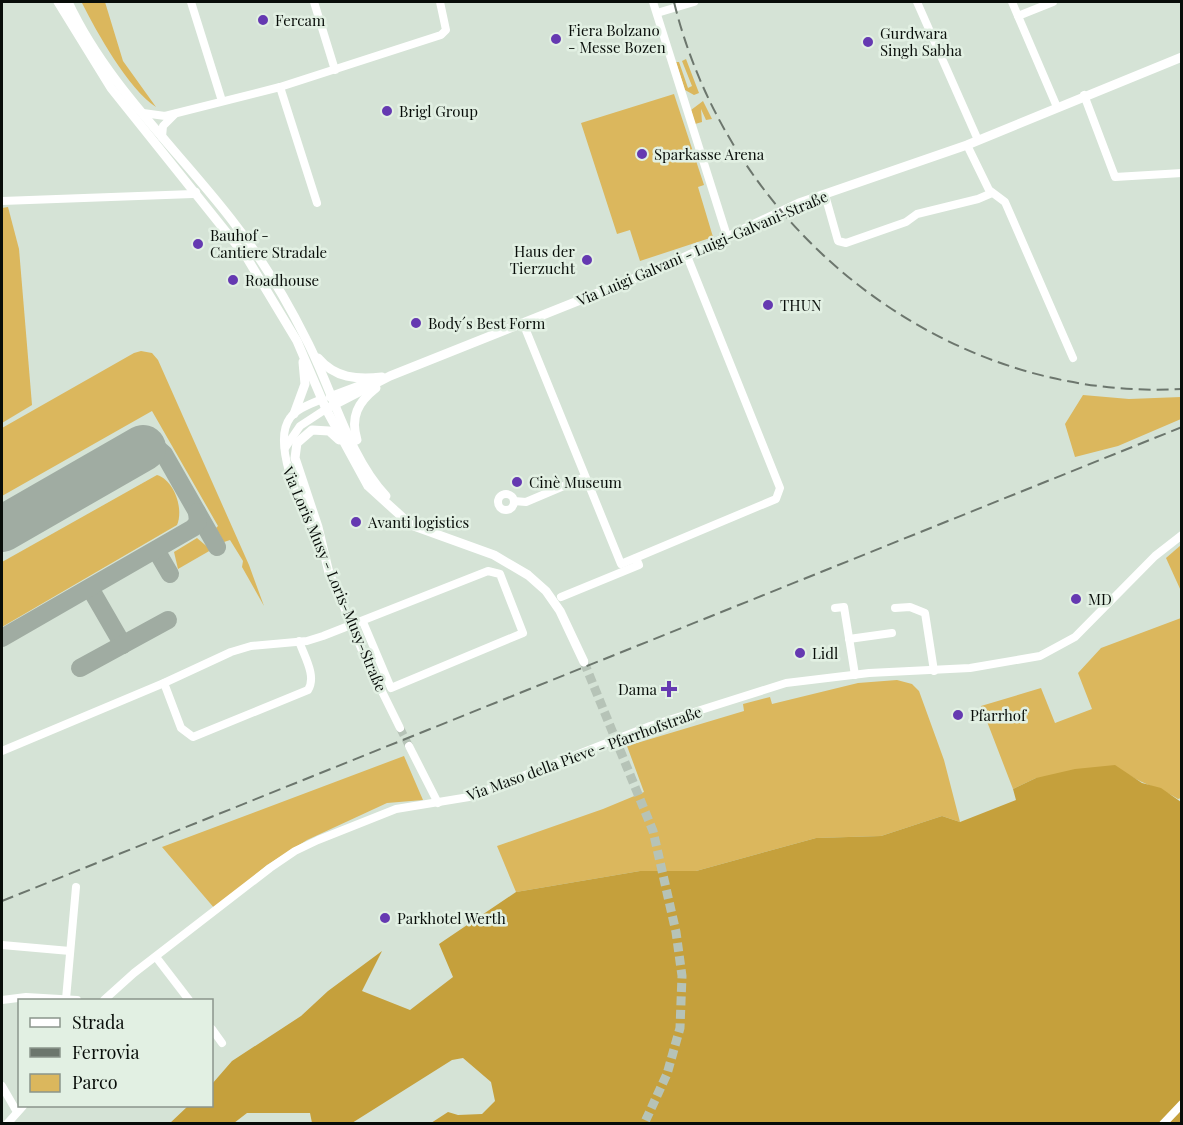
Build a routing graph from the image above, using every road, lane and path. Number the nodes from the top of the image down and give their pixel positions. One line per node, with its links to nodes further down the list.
1 (58, 2): 25 (main road)
2 (70, 2): 19 (main road)
3 (191, 2): 17 (street)
4 (314, 2): 14 (street)
5 (440, 2): 14 (street)
6 (653, 2): 11 (street)
7 (694, 2): 11 (street)
8 (917, 2): 22 (street)
9 (1012, 2): 12 (street)
10 (1053, 2): 12 (street)
11 (657, 13): 30 (street)
12 (1018, 16): 18 (street)
13 (1182, 57): 16 (main road, Via Luigi Galvani - Luigi-Galvani-Straße)
14 (335, 69): 15 (street)
15 (280, 87): 17 (street); 29 (street)
16 (1084, 95): 18 (main road, Via Luigi Galvani - Luigi-Galvani-Straße); 24 (street)
17 (222, 101): 20 (street)
18 (1057, 107): 22 (main road, Via Luigi Galvani - Luigi-Galvani-Straße)
19 (143, 113): 20 (street); 21 (main road)
20 (176, 113): 21 (street)
21 (162, 137): 34 (main road)
22 (978, 140): 23 (main road, Via Luigi Galvani - Luigi-Galvani-Straße)
23 (967, 144): 26 (street); 27 (main road, Via Luigi Galvani - Luigi-Galvani-Straße)
24 (1182, 173)
25 (196, 192): 28 (street); 33 (main road)
26 (992, 193): 27 (street); 35 (street)
27 (825, 195): 30 (main road, Via Luigi Galvani - Luigi-Galvani-Straße)
28 (2, 201)
29 (317, 203)
30 (727, 236): 31 (main road, Via Luigi Galvani - Luigi-Galvani-Straße)
31 (687, 256): 32 (main road, Via Luigi Galvani - Luigi-Galvani-Straße); 48 (street)
32 (523, 323): 36 (main road, Via Luigi Galvani - Luigi-Galvani-Straße); 43 (street)
33 (299, 345): 37 (main road); 40 (main road)
34 (311, 349): 36 (main road); 38 (main road)
35 (1073, 358)
36 (390, 376): 38 (main road); 45 (main road)
37 (322, 399): 38 (main road); 39 (main road); 40 (street)
38 (335, 400): 39 (main road); 45 (main road)
39 (326, 410): 41 (street, Via Loris Musy - Loris-Musy-Straße); 42 (main road)
40 (294, 414): 41 (street)
41 (284, 450): 49 (street, Via Loris Musy - Loris-Musy-Straße)
42 (356, 468): 46 (main road); 49 (main road)
43 (585, 477): 44 (street); 48 (street)
44 (514, 501)
45 (396, 507): 46 (main road)
46 (428, 531): 58 (main road)
47 (1182, 535): 59 (street, Via Maso della Pieve - Pfarrhofstraße)
48 (636, 558): 50 (street)
49 (329, 573): 54 (street, Via Loris Musy - Loris-Musy-Straße)
50 (561, 597)
51 (835, 608): 56 (street)
52 (895, 608): 59 (street)
53 (363, 622): 53 (street); 54 (street)
54 (352, 627): 57 (street); 62 (street, Via Loris Musy - Loris-Musy-Straße)
55 (892, 633): 56 (street)
56 (849, 639): 60 (street)
57 (299, 641): 61 (street); 61 (street)
58 (584, 662)
59 (934, 671): 60 (street, Via Maso della Pieve - Pfarrhofstraße)
60 (855, 675): 65 (street, Via Maso della Pieve - Pfarrhofstraße)
61 (164, 683): 64 (street)
62 (400, 728)
63 (409, 746): 65 (street)
64 (2, 751)
65 (438, 803): 69 (street, Via Maso della Pieve - Pfarrhofstraße)
66 (76, 887): 68 (street)
67 (2, 945): 68 (street)
68 (70, 951): 70 (street)
69 (156, 957): 71 (street, Via Maso della Pieve - Pfarrhofstraße); 72 (street)
70 (66, 999): 73 (street)
71 (105, 999)
72 (188, 999)
73 (2, 1000)
74 (213, 1030): 75 (street)
75 (222, 1043)
76 (2, 1086): 78 (street)
77 (1182, 1104): 81 (street)
78 (18, 1106)
79 (20, 1109): 80 (street)
80 (7, 1124)
81 (1163, 1124)

